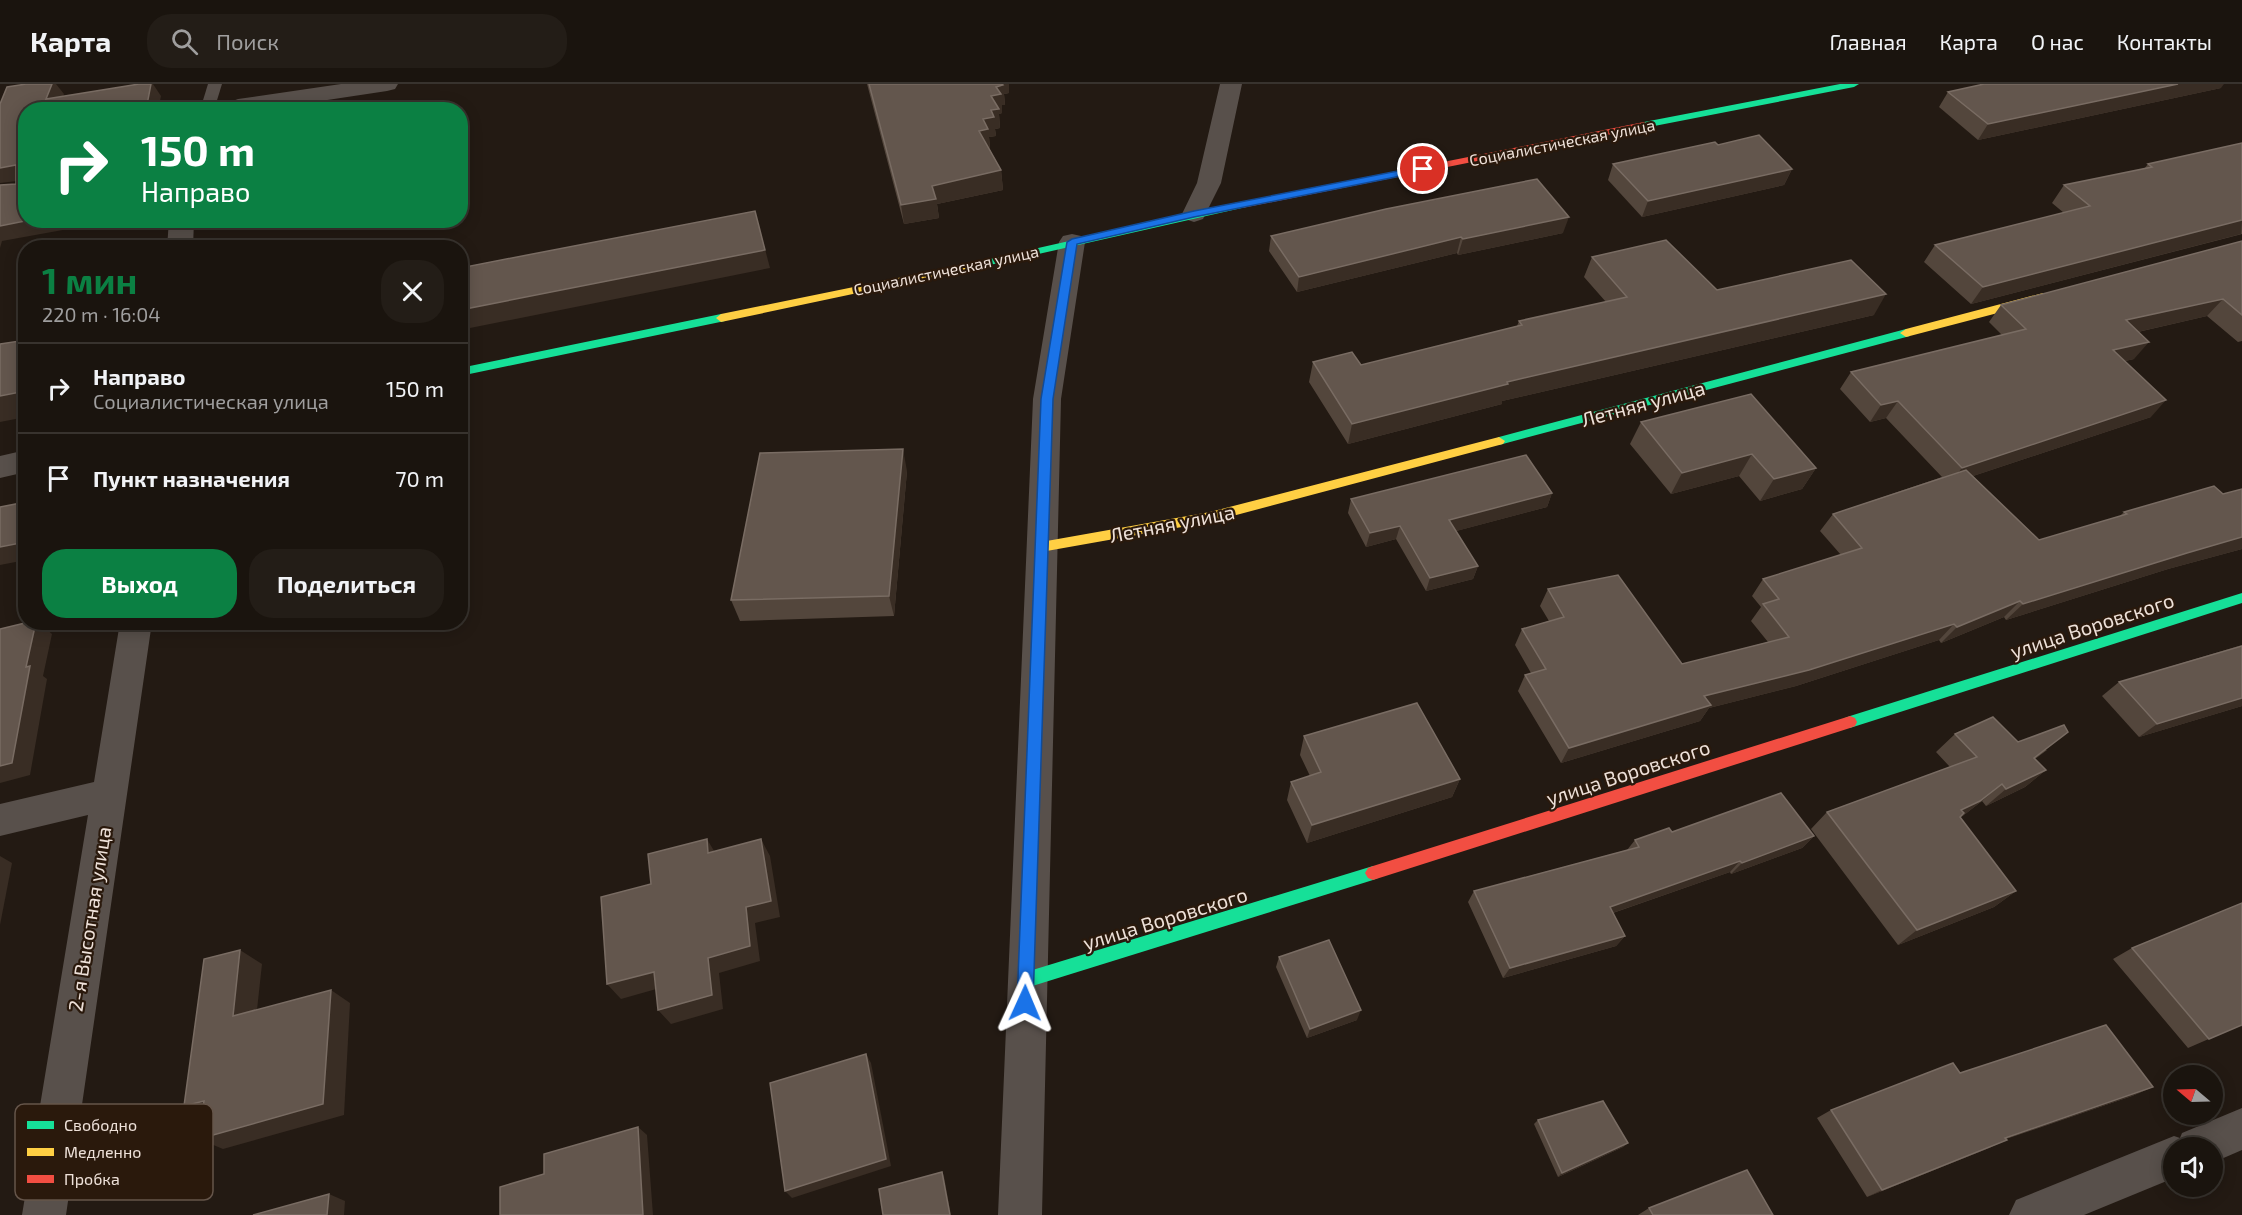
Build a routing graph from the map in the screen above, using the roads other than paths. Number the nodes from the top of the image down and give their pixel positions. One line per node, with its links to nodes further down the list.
1 (215, 84): 6 (lane)
2 (387, 84): 7 (street)
3 (1231, 84): 8 (street)
4 (1854, 84): 5 (street, Социалистическая улица)
5 (1832, 86): 8 (street, Социалистическая улица)
6 (209, 102)
7 (265, 102)
8 (1194, 214): 9 (street, Социалистическая улица)
9 (1072, 242): 11 (street, Социалистическая улица); 14 (street)
10 (2056, 293): 14 (street, Летняя улица)
11 (468, 370)
12 (18, 463): 13 (street)
13 (0, 467)
14 (1041, 547): 19 (street)
15 (2242, 598): 19 (street, улица Воровского)
16 (135, 630): 17 (street, 2-я Высотная улица)
17 (108, 794): 18 (street); 20 (street, 2-я Высотная улица)
18 (0, 820)
19 (1026, 980): 26 (street)
20 (61, 1104)
21 (2242, 1129): 22 (street)
22 (2223, 1137)
23 (2163, 1161): 27 (street)
24 (46, 1200): 25 (street, 2-я Высотная улица)
25 (44, 1215)
26 (1020, 1215)
27 (2031, 1215)

